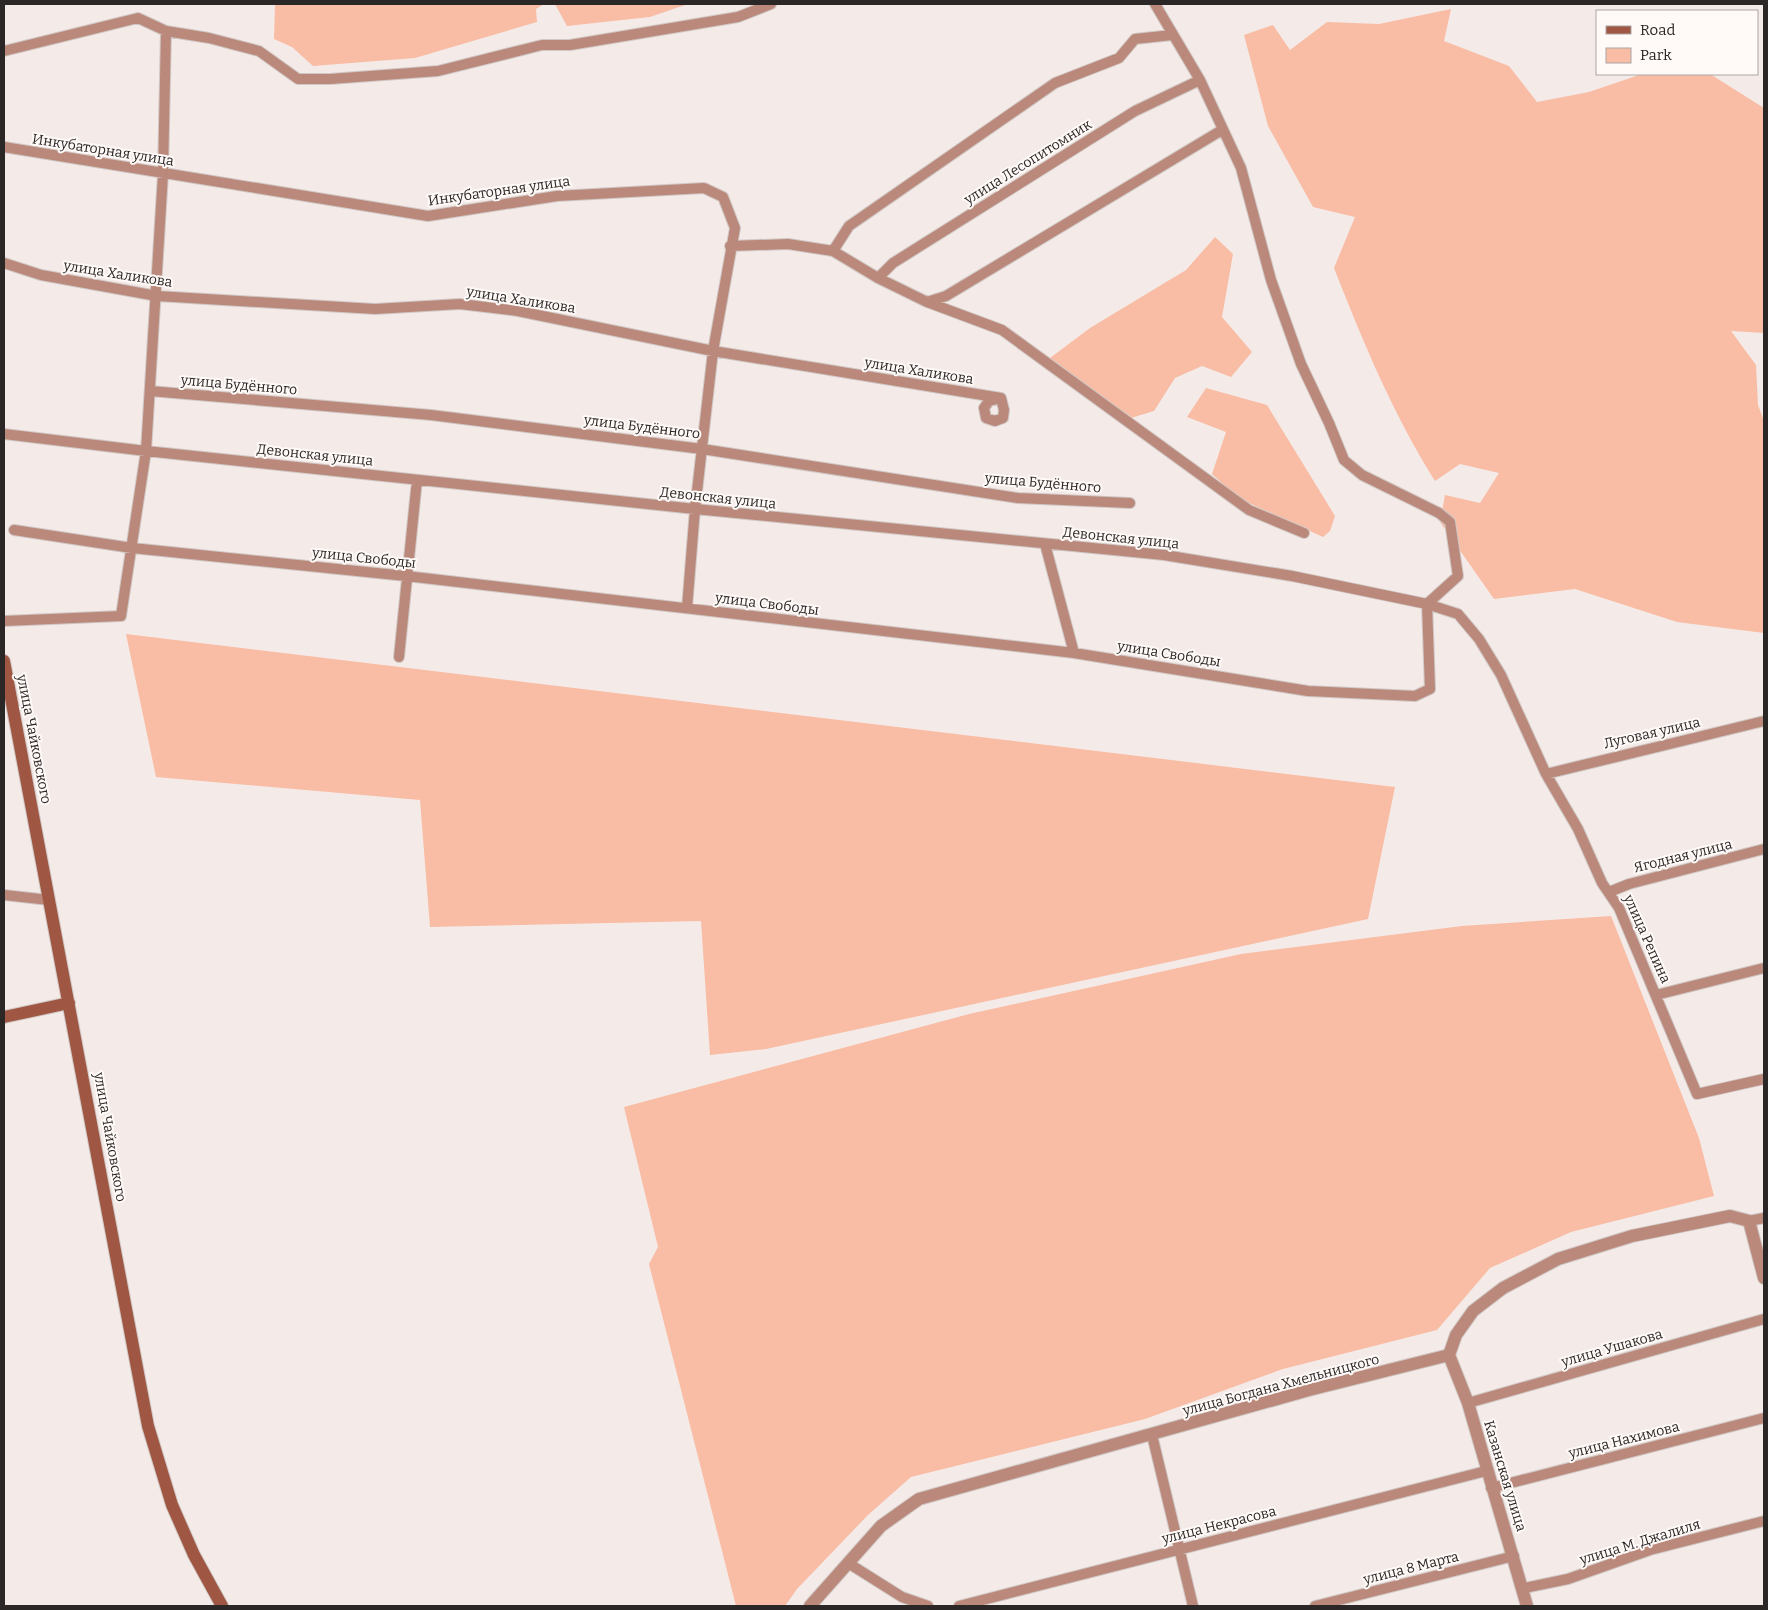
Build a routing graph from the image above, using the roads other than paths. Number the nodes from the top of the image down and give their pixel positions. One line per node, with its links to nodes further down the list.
1 (771, 4): 3 (street)
2 (1155, 4): 4 (street)
3 (166, 31): 5 (street); 9 (street)
4 (1172, 34): 6 (street); 11 (street)
5 (4, 51)
6 (1200, 80): 7 (street); 13 (street, улица Лесопитомник)
7 (1222, 130): 15 (street); 30 (street)
8 (4, 147): 9 (street, Инкубаторная улица)
9 (163, 174): 10 (street, Инкубаторная улица); 14 (street)
10 (730, 246): 11 (street); 16 (street, Инкубаторная улица)
11 (832, 251): 13 (street)
12 (4, 263): 14 (street, улица Халикова)
13 (878, 278): 15 (street)
14 (157, 296): 16 (street, улица Халикова); 17 (street)
15 (928, 302): 26 (street)
16 (714, 351): 18 (street, улица Халикова); 20 (street, Инкубаторная улица)
17 (150, 391): 20 (street, улица Будённого); 21 (street)
18 (1001, 398)
19 (4, 434): 21 (street, Девонская улица)
20 (702, 449): 23 (street, улица Будённого); 24 (street, Инкубаторная улица)
21 (146, 451): 22 (street, Девонская улица); 28 (street)
22 (417, 480): 24 (street, Девонская улица); 29 (street)
23 (1130, 503)
24 (695, 509): 27 (street, Девонская улица); 31 (street, Инкубаторная улица)
25 (14, 530): 28 (street, улица Свободы)
26 (1304, 534)
27 (1045, 544): 30 (street, Девонская улица); 33 (street)
28 (132, 548): 29 (street, улица Свободы); 32 (street)
29 (406, 576): 31 (street, улица Свободы); 34 (street)
30 (1427, 604): 33 (street, улица Свободы); 38 (street, Девонская улица)
31 (687, 608): 33 (street, улица Свободы)
32 (4, 621)
33 (1074, 653)
34 (399, 657)
35 (4, 661): 36 (main road, улица Чайковского)
36 (7, 693): 42 (main road, улица Чайковского)
37 (1764, 721): 38 (street, Луговая улица)
38 (1546, 774): 40 (street, улица Репина)
39 (1764, 849): 40 (street, Ягодная улица)
40 (1609, 892): 44 (street, улица Репина)
41 (4, 895): 42 (street)
42 (49, 900): 45 (main road, улица Чайковского)
43 (1764, 968): 44 (street)
44 (1656, 995): 47 (street, улица Репина)
45 (69, 1004): 46 (main road); 64 (main road, улица Чайковского)
46 (4, 1017)
47 (1764, 1080)
48 (1764, 1218): 49 (street)
49 (1749, 1221): 50 (street); 52 (street)
50 (1764, 1278)
51 (1764, 1319): 53 (street, улица Ушакова)
52 (1449, 1355): 53 (street, Казанская улица); 55 (street, улица Богдана Хмельницкого)
53 (1468, 1403): 56 (street, Казанская улица)
54 (1764, 1418): 57 (street, улица Нахимова)
55 (1152, 1435): 59 (street); 61 (street, улица Богдана Хмельницкого)
56 (1486, 1471): 57 (street, Казанская улица); 59 (street, улица Некрасова)
57 (1491, 1488): 60 (street, Казанская улица)
58 (1764, 1521): 62 (street, улица М. Джалиля)
59 (1178, 1549): 67 (street, улица Некрасова); 68 (street)
60 (1514, 1556): 62 (street, Казанская улица); 69 (street, улица 8 Марта)
61 (848, 1564): 63 (street); 65 (street, улица Богдана Хмельницкого)
62 (1524, 1588): 70 (street, Казанская улица)
63 (905, 1602): 66 (street)
64 (222, 1606)
65 (810, 1606)
66 (928, 1606)
67 (959, 1606)
68 (1193, 1606)
69 (1315, 1606)
70 (1527, 1606)

